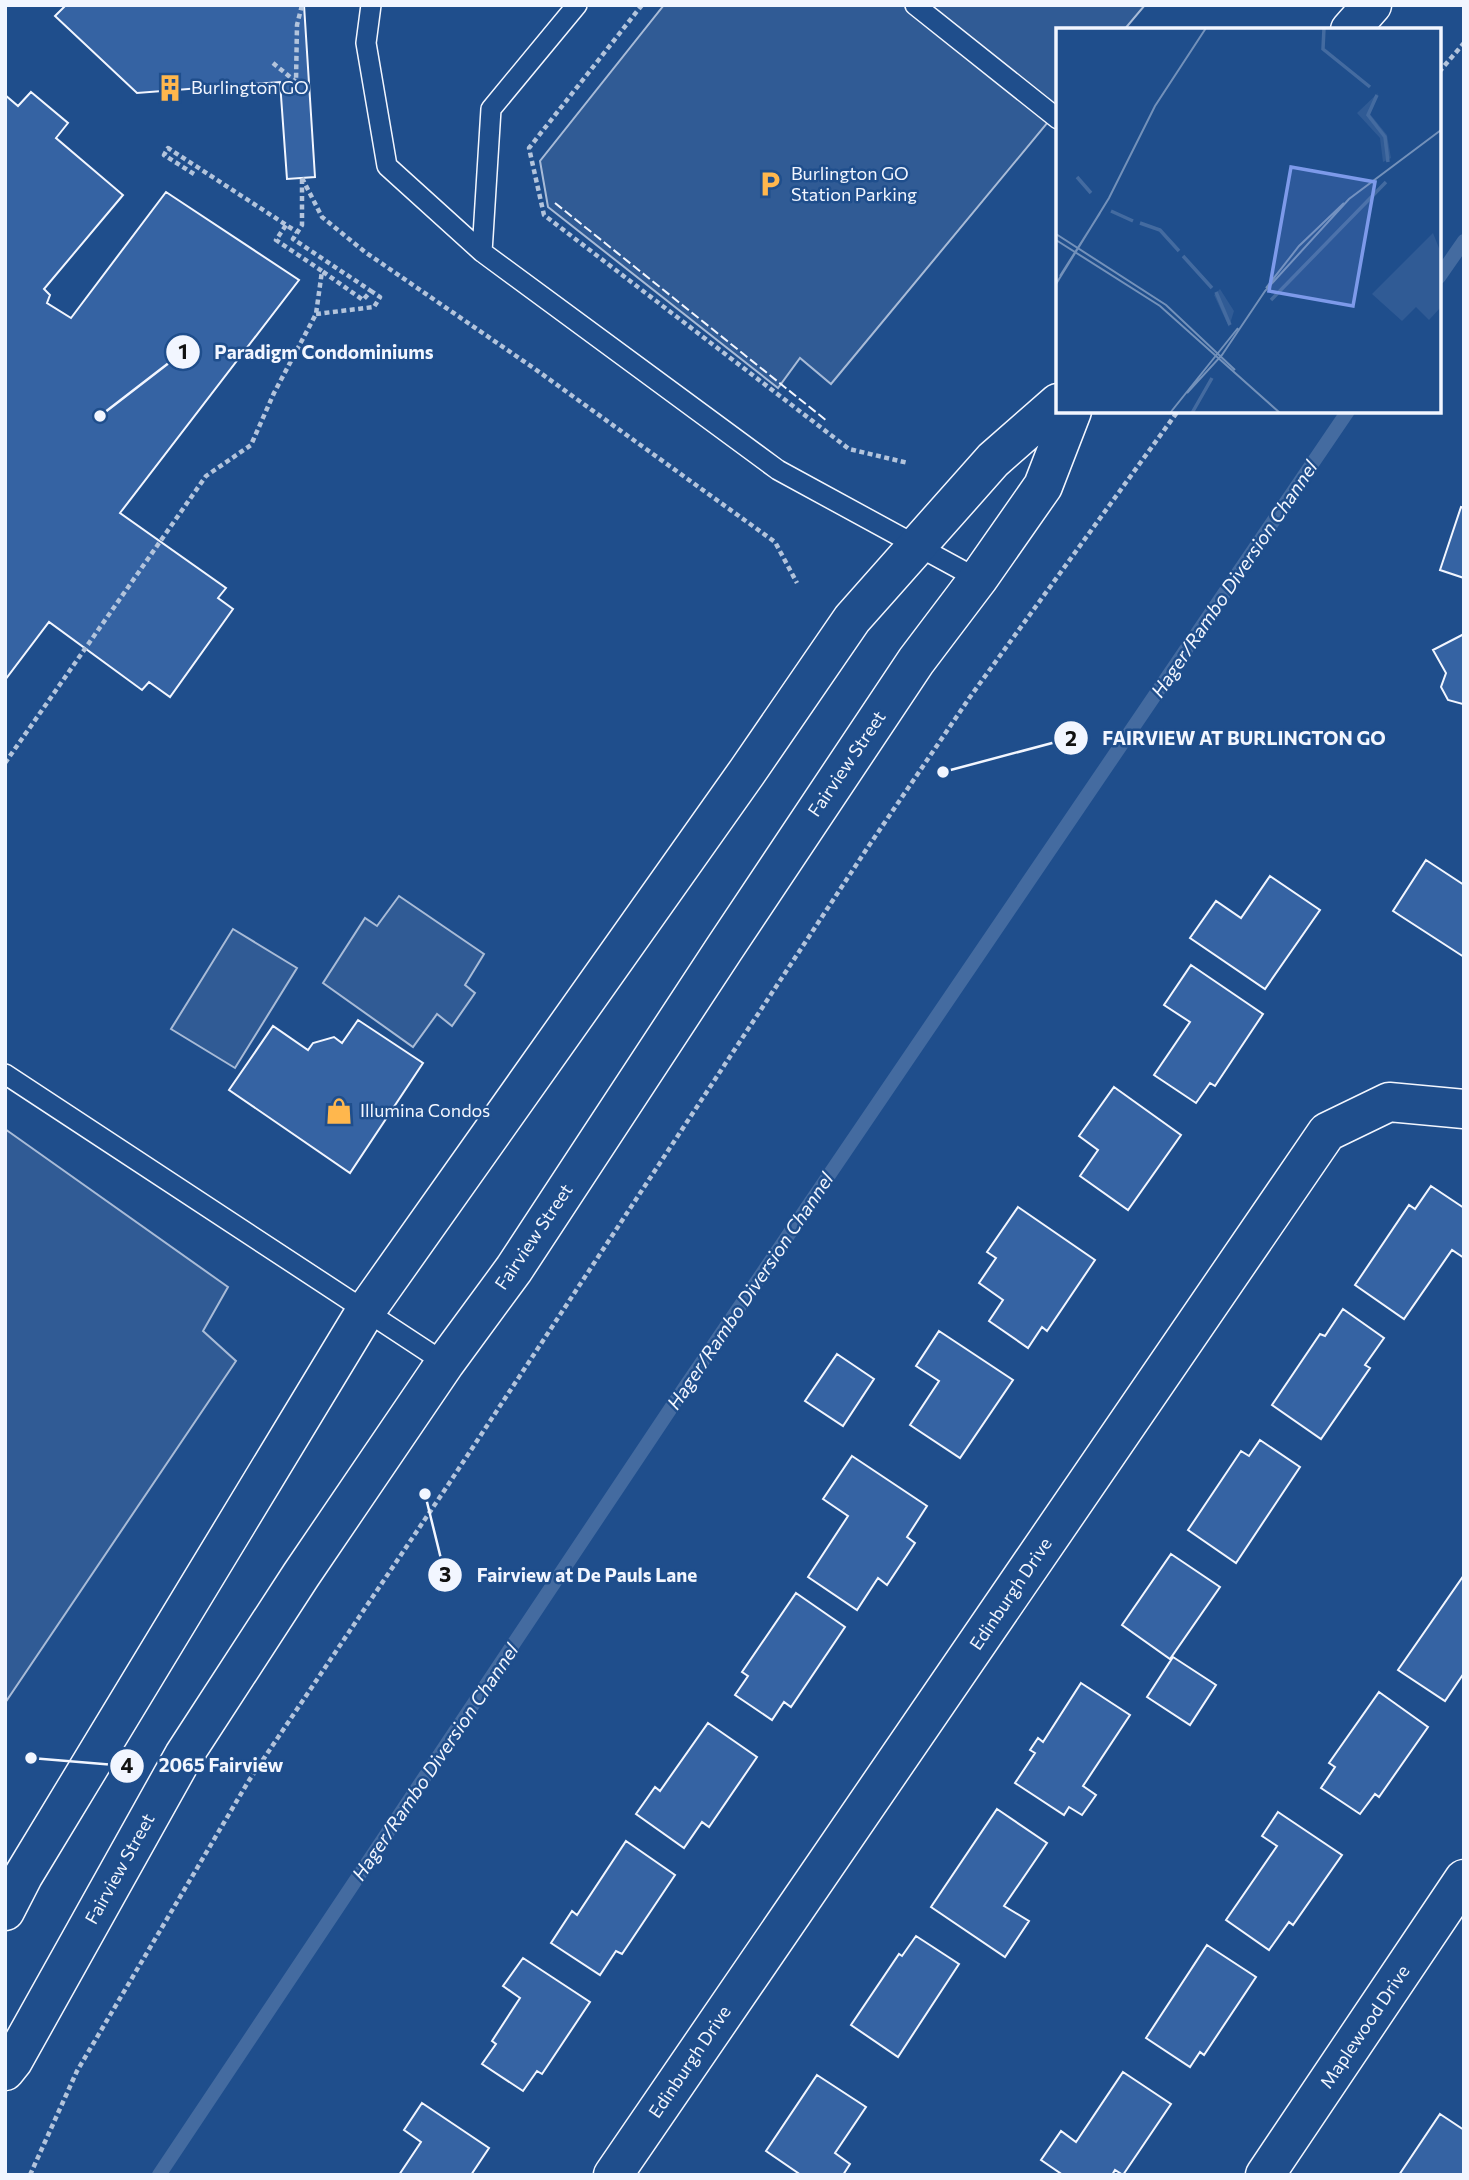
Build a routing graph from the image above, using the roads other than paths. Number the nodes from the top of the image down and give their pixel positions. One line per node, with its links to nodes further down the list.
1 (371, 5): 7 (lane)
2 (577, 5): 7 (lane)
3 (915, 5): 6 (lane)
4 (1373, 5): 5 (main road)
5 (1352, 28)
6 (1056, 117)
7 (482, 252): 10 (lane)
8 (1056, 405): 10 (main road)
9 (1071, 413): 11 (main road, Fairview Street)
10 (917, 546): 11 (lane); 14 (main road)
11 (978, 579): 15 (main road, Fairview Street)
12 (5, 1074): 14 (lane)
13 (1464, 1109): 20 (main road, Edinburgh Drive)
14 (365, 1312): 15 (lane); 16 (main road)
15 (445, 1363): 19 (main road, Fairview Street)
16 (14, 1868): 18 (main road)
17 (1464, 1879): 21 (main road, Maplewood Drive)
18 (5, 1911)
19 (5, 2071)
20 (613, 2175)
21 (1265, 2175)

